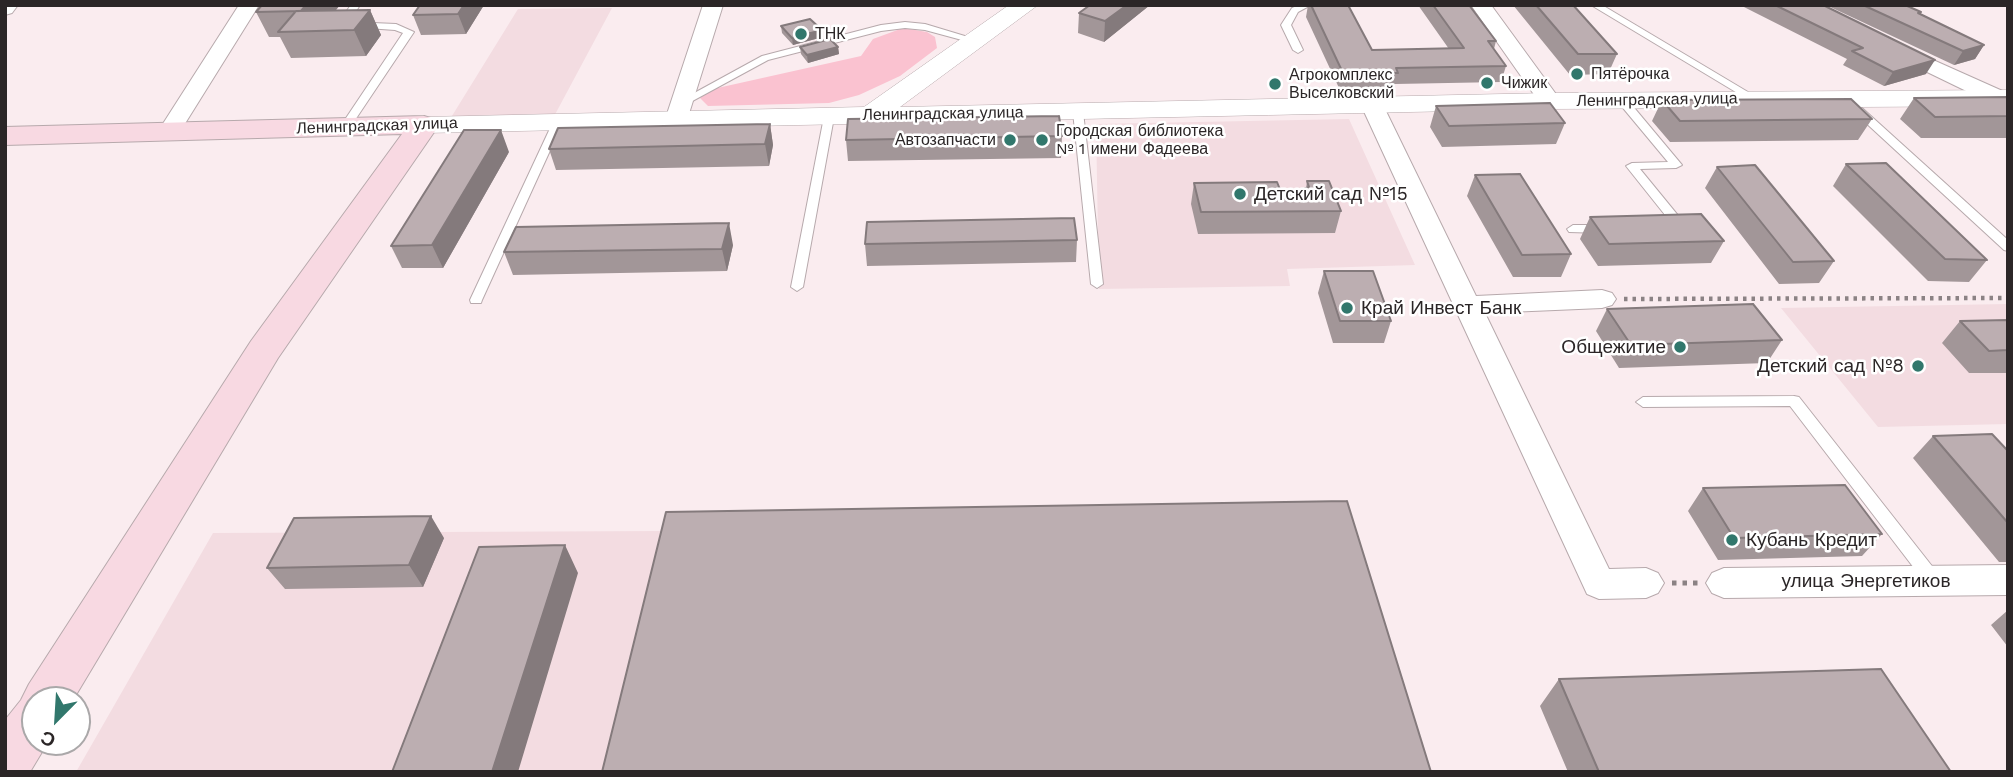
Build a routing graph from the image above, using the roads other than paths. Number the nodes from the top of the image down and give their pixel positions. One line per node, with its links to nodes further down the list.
1 (249, 5): 25 (street)
2 (356, 5): 24 (lane)
3 (713, 5): 17 (street)
4 (1026, 5): 10 (street)
5 (1307, 5): 9 (lane)
6 (1481, 5): 15 (street)
7 (1595, 5): 12 (lane)
8 (1877, 40): 13 (street)
9 (1298, 50)
10 (960, 66): 17 (lane); 19 (street); 20 (street)
11 (1844, 97): 12 (street, Ленинградская улица); 13 (street, Ленинградская улица); 30 (lane)
12 (1752, 98): 14 (street, Ленинградская улица)
13 (2003, 98)
14 (1622, 100): 15 (street, Ленинградская улица); 27 (lane)
15 (1550, 101): 16 (street, Ленинградская улица)
16 (1372, 106): 18 (street, Ленинградская улица); 35 (street)
17 (678, 111): 21 (street, Ленинградская улица); 22 (street, Ленинградская улица)
18 (1078, 112): 19 (street, Ленинградская улица); 31 (lane)
19 (974, 114): 20 (street, Ленинградская улица)
20 (870, 116): 21 (street, Ленинградская улица)
21 (829, 117): 32 (lane)
22 (558, 122): 23 (street, Ленинградская улица); 34 (lane)
23 (424, 125): 24 (main road, Ленинградская улица); 41 (main road)
24 (345, 127): 25 (main road, Ленинградская улица)
25 (168, 132): 26 (main road, Ленинградская улица)
26 (5, 136)
27 (1667, 227)
28 (1613, 228): 29 (lane)
29 (1573, 229)
30 (2008, 247)
31 (1097, 284)
32 (797, 286)
33 (1602, 299): 35 (street)
34 (476, 300)
35 (1468, 305): 39 (street)
36 (1643, 402): 38 (lane)
37 (2008, 580): 38 (street, улица Энергетиков)
38 (1933, 581): 40 (street, улица Энергетиков)
39 (1646, 583)
40 (1724, 583)
41 (55, 686)
42 (21, 740): 43 (main road)
43 (5, 766)

